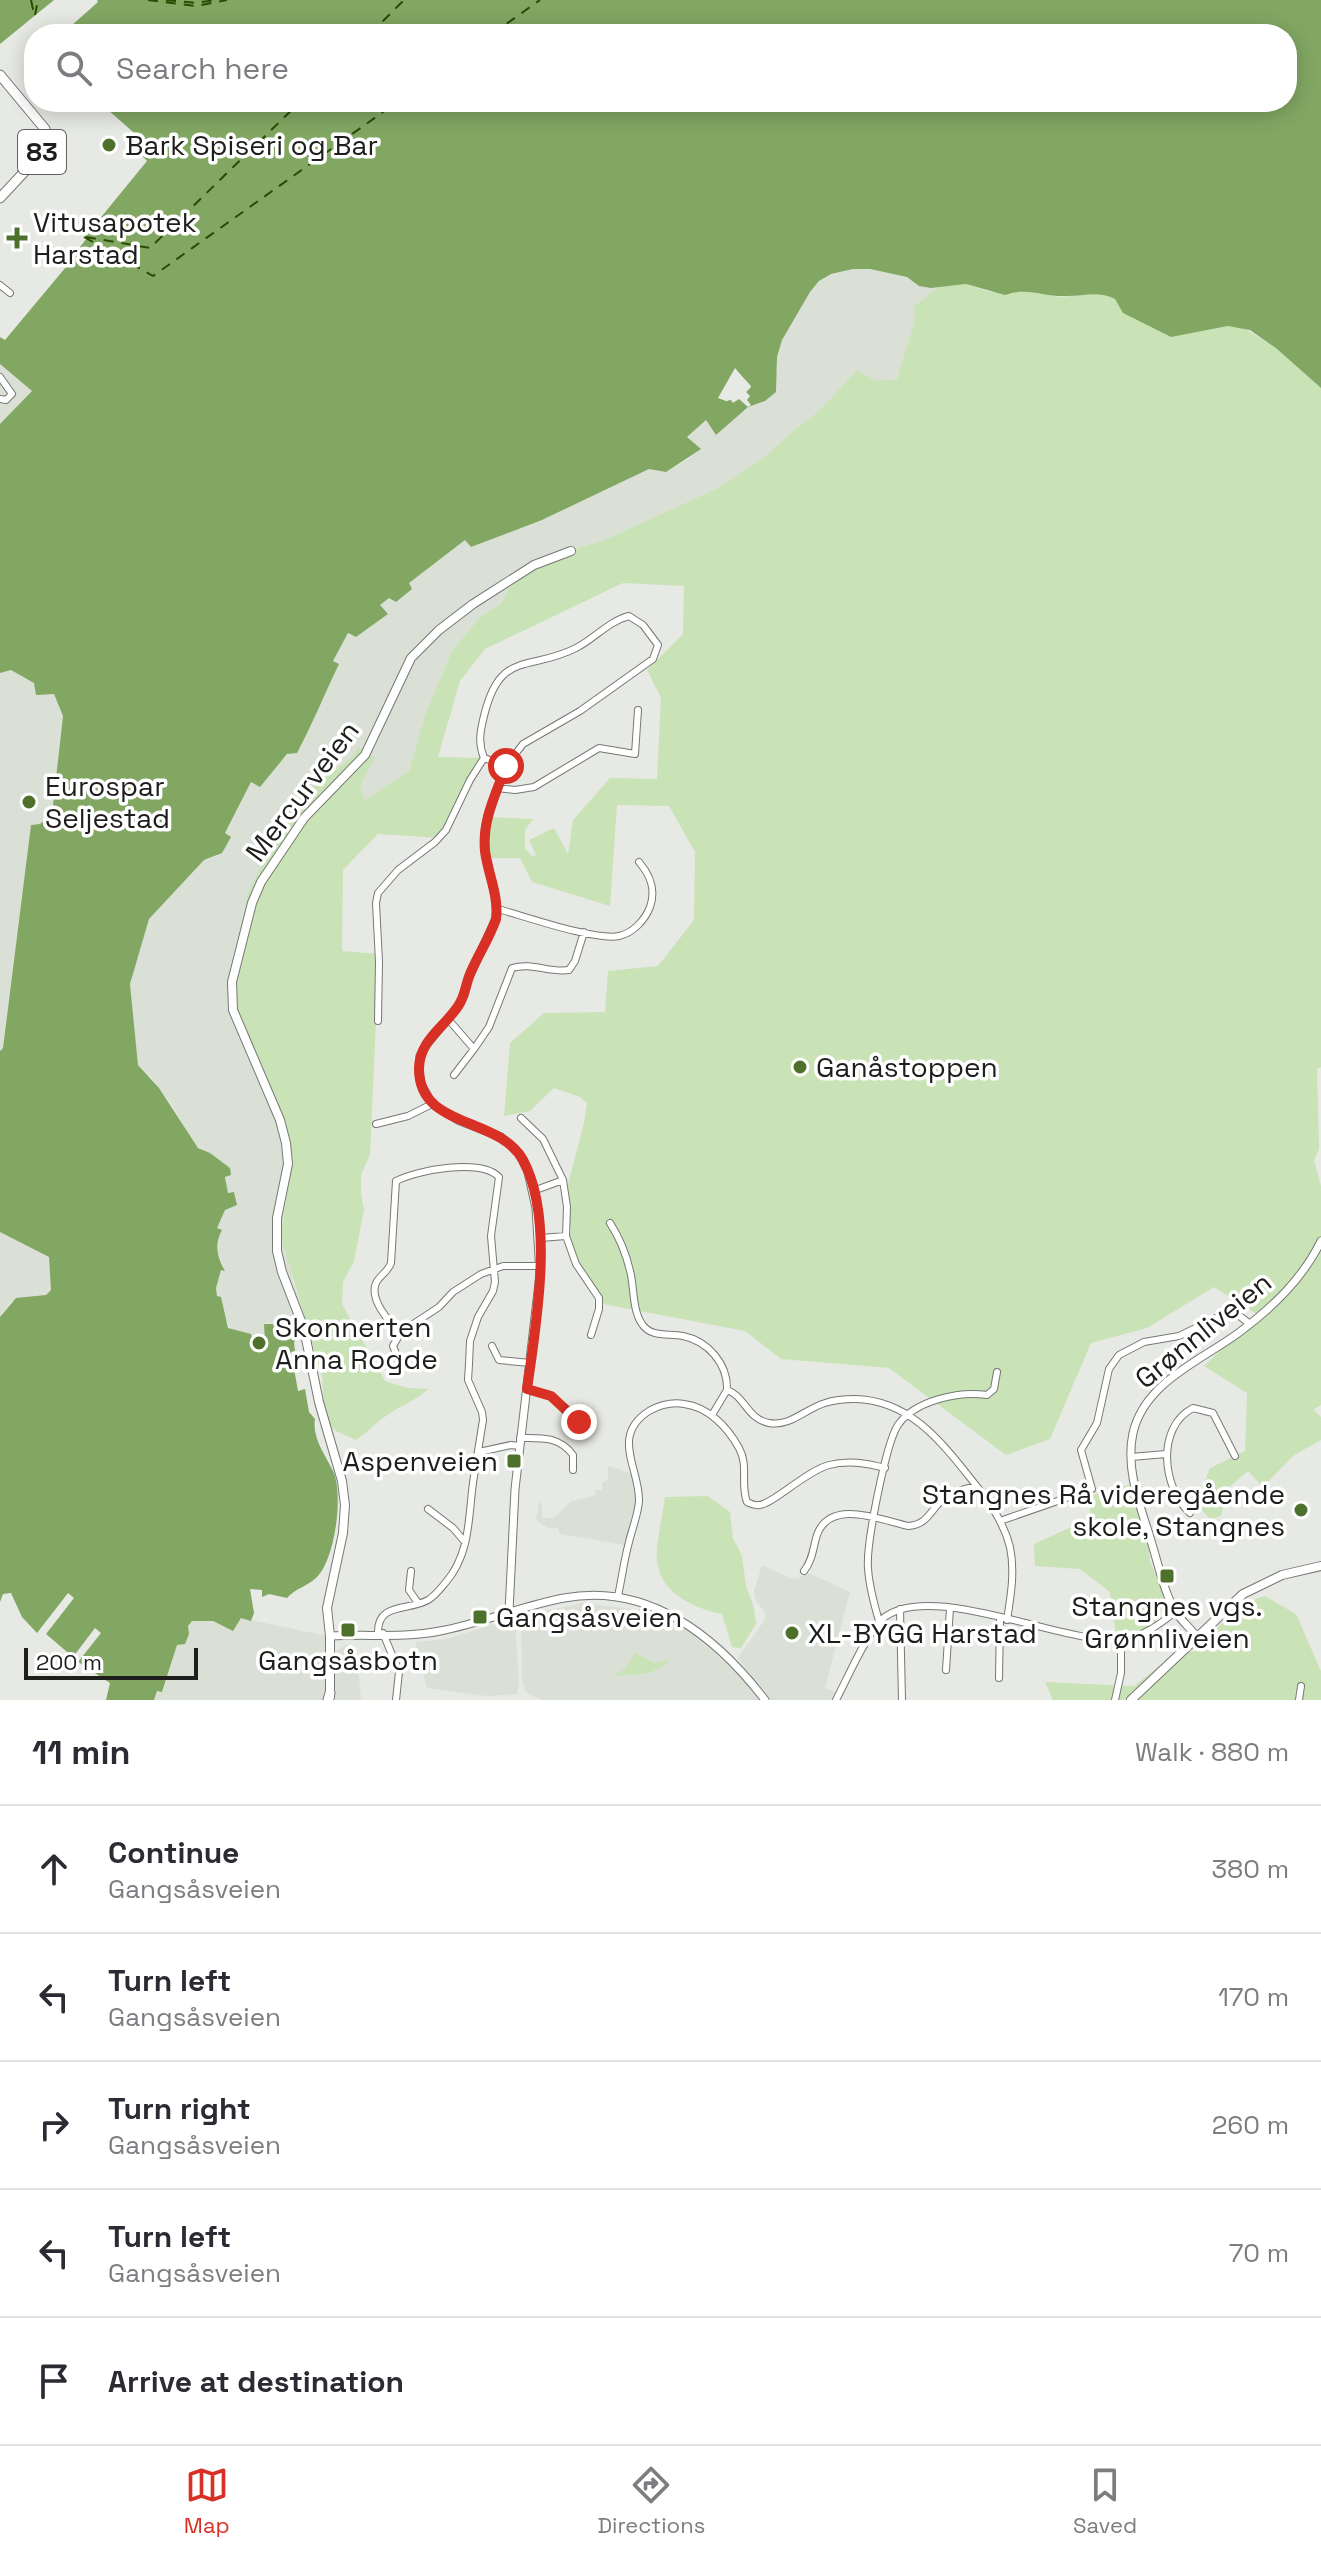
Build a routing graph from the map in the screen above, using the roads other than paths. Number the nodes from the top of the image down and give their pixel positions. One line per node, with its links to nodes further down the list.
1 (0, 75): 2 (highway, 83)
2 (24, 105)
3 (30, 112): 4 (highway, 83)
4 (0, 198)
5 (0, 285): 6 (street)
6 (10, 293)
7 (0, 377): 8 (street)
8 (0, 399)
9 (571, 551): 69 (main road, Mercurveien)
10 (638, 710): 13 (street)
11 (484, 758): 12 (street); 12 (street); 18 (street)
12 (506, 766): 13 (street)
13 (497, 788): 15 (street)
14 (639, 862): 16 (street)
15 (498, 909): 16 (street); 17 (street)
16 (584, 932): 19 (street)
17 (448, 1019): 19 (street); 21 (street)
18 (378, 1021)
19 (474, 1049): 20 (street)
20 (454, 1075)
21 (432, 1104): 23 (street); 25 (street)
22 (521, 1118): 24 (street)
23 (376, 1124)
24 (563, 1180): 25 (street); 27 (street)
25 (533, 1191): 28 (street)
26 (610, 1223): 40 (street)
27 (566, 1236): 28 (street); 34 (street)
28 (540, 1238): 30 (street)
29 (1321, 1241): 32 (street, Grønnliveien)
30 (540, 1266): 31 (street); 37 (street)
31 (494, 1269): 33 (street); 33 (street); 45 (street)
32 (1250, 1324): 48 (street, Grønnliveien); 55 (street)
33 (401, 1332): 36 (street)
34 (591, 1335)
35 (492, 1346): 37 (street)
36 (399, 1361)
37 (530, 1363): 39 (street)
38 (997, 1372): 42 (street)
39 (527, 1389): 43 (street); 44 (street)
40 (727, 1390): 41 (street); 42 (street)
41 (712, 1415): 49 (street); 60 (street)
42 (909, 1416): 49 (street); 51 (street)
43 (579, 1422)
44 (520, 1442): 45 (street); 50 (street); 64 (street)
45 (479, 1452): 56 (street)
46 (1166, 1454): 47 (street); 48 (street); 53 (street)
47 (1235, 1456)
48 (1131, 1457): 65 (street, Grønnliveien)
49 (885, 1468): 54 (street)
50 (573, 1470)
51 (976, 1486): 54 (street); 55 (street)
52 (428, 1509): 56 (street)
53 (1190, 1513)
54 (874, 1519): 59 (street); 67 (street)
55 (1000, 1521): 66 (street)
56 (465, 1542): 61 (street)
57 (1321, 1566): 70 (main road)
58 (411, 1571): 61 (street)
59 (804, 1571)
60 (618, 1596): 64 (street); 77 (street)
61 (418, 1603): 68 (street)
62 (950, 1608): 63 (street); 66 (street); 72 (street)
63 (900, 1609): 67 (street); 79 (street)
64 (509, 1612): 68 (street)
65 (1175, 1612): 70 (street, Grønnliveien); 71 (street)
66 (1004, 1619): 71 (street); 73 (street)
67 (879, 1621): 78 (street)
68 (380, 1633): 69 (street); 76 (street)
69 (330, 1636): 75 (main road, Mercurveien)
70 (1197, 1637): 81 (main road)
71 (1121, 1640): 80 (street)
72 (946, 1670)
73 (999, 1678)
74 (1301, 1686): 82 (street)
75 (330, 1698)
76 (396, 1700)
77 (765, 1700)
78 (836, 1700)
79 (902, 1700)
80 (1115, 1700)
81 (1131, 1700)
82 (1299, 1700)

